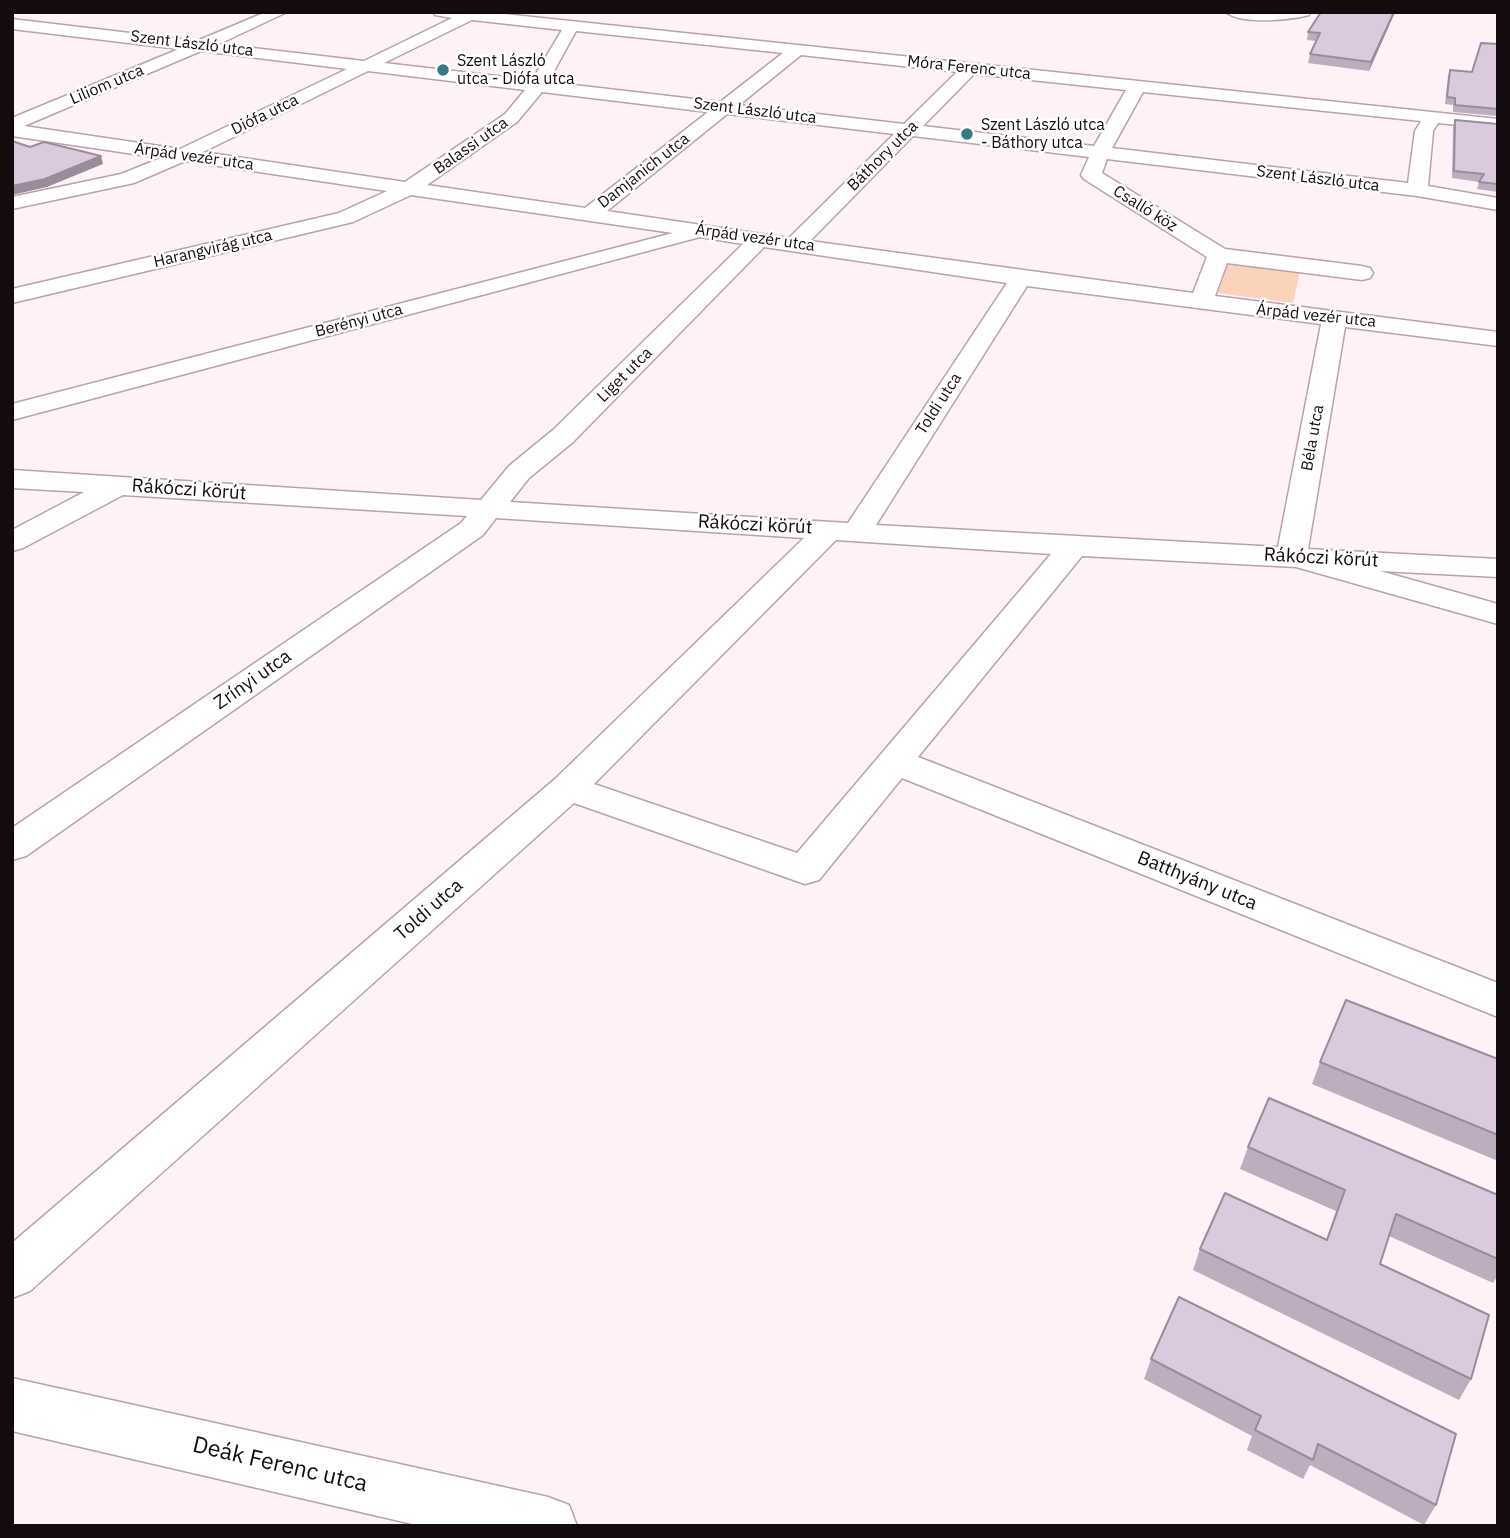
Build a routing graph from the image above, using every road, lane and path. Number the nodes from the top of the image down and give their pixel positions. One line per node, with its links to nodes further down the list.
1 (57, 12): 7 (street)
2 (280, 12): 9 (street, Liliom utca)
3 (440, 12): 6 (street, Móra Ferenc utca)
4 (1233, 12): 5 (street)
5 (1304, 12)
6 (470, 15): 8 (street, Móra Ferenc utca); 11 (street, Diófa utca)
7 (16, 25): 9 (street, Szent László utca)
8 (571, 27): 10 (street, Móra Ferenc utca); 13 (street, Balassi utca)
9 (201, 45): 11 (street, Szent László utca); 17 (street, Liliom utca)
10 (797, 50): 12 (street, Móra Ferenc utca); 15 (street, Damjanich utca)
11 (367, 65): 13 (street, Szent László utca); 22 (street, Diófa utca)
12 (970, 68): 14 (street, Móra Ferenc utca); 20 (street, Báthory utca)
13 (537, 85): 15 (street, Szent László utca); 23 (street, Balassi utca)
14 (1137, 86): 16 (street, Móra Ferenc utca); 21 (street)
15 (725, 108): 20 (street, Szent László utca); 27 (street, Damjanich utca)
16 (1432, 117): 18 (street, Móra Ferenc utca); 24 (street)
17 (12, 124)
18 (1498, 124)
19 (12, 130): 22 (street, Árpád vezér utca)
20 (909, 130): 21 (street, Szent László utca); 30 (street, Báthory utca)
21 (1100, 153): 24 (street, Szent László utca); 31 (street, Csalló köz)
22 (183, 155): 23 (street, Árpád vezér utca); 25 (street, Diófa utca)
23 (409, 188): 27 (street, Árpád vezér utca); 34 (street, Harangvirág utca)
24 (1417, 190): 26 (street, Szent László utca)
25 (12, 203)
26 (1498, 204)
27 (590, 214): 28 (street, Árpád vezér utca)
28 (705, 231): 29 (street, Árpád vezér utca); 38 (street, Berényi utca)
29 (760, 240): 30 (street, Árpád vezér utca); 41 (street, Liget utca)
30 (795, 244): 33 (street, Árpád vezér utca)
31 (1219, 255): 32 (street, Csalló köz); 35 (street)
32 (1362, 273)
33 (1021, 278): 35 (street, Árpád vezér utca); 42 (street, Toldi utca)
34 (12, 296)
35 (1201, 303): 36 (street, Árpád vezér utca)
36 (1334, 320): 37 (street, Árpád vezér utca); 45 (street, Béla utca)
37 (1498, 339)
38 (12, 412)
39 (12, 479): 40 (street, Rákóczi körút)
40 (118, 486): 41 (street, Rákóczi körút); 43 (street)
41 (489, 509): 42 (street, Rákóczi körút); 50 (street, Zrínyi utca)
42 (844, 530): 44 (street, Rákóczi körút); 49 (street, Toldi utca)
43 (12, 542)
44 (1074, 546): 45 (street, Rákóczi körút); 48 (street)
45 (1292, 556): 46 (street, Rákóczi körút); 47 (street)
46 (1498, 568)
47 (1498, 614)
48 (896, 762): 49 (street); 51 (street, Batthyány utca)
49 (568, 788): 52 (street, Toldi utca)
50 (12, 847)
51 (1498, 1001)
52 (12, 1275)
53 (15, 1410): 54 (street, Deák Ferenc utca)
54 (548, 1526)

